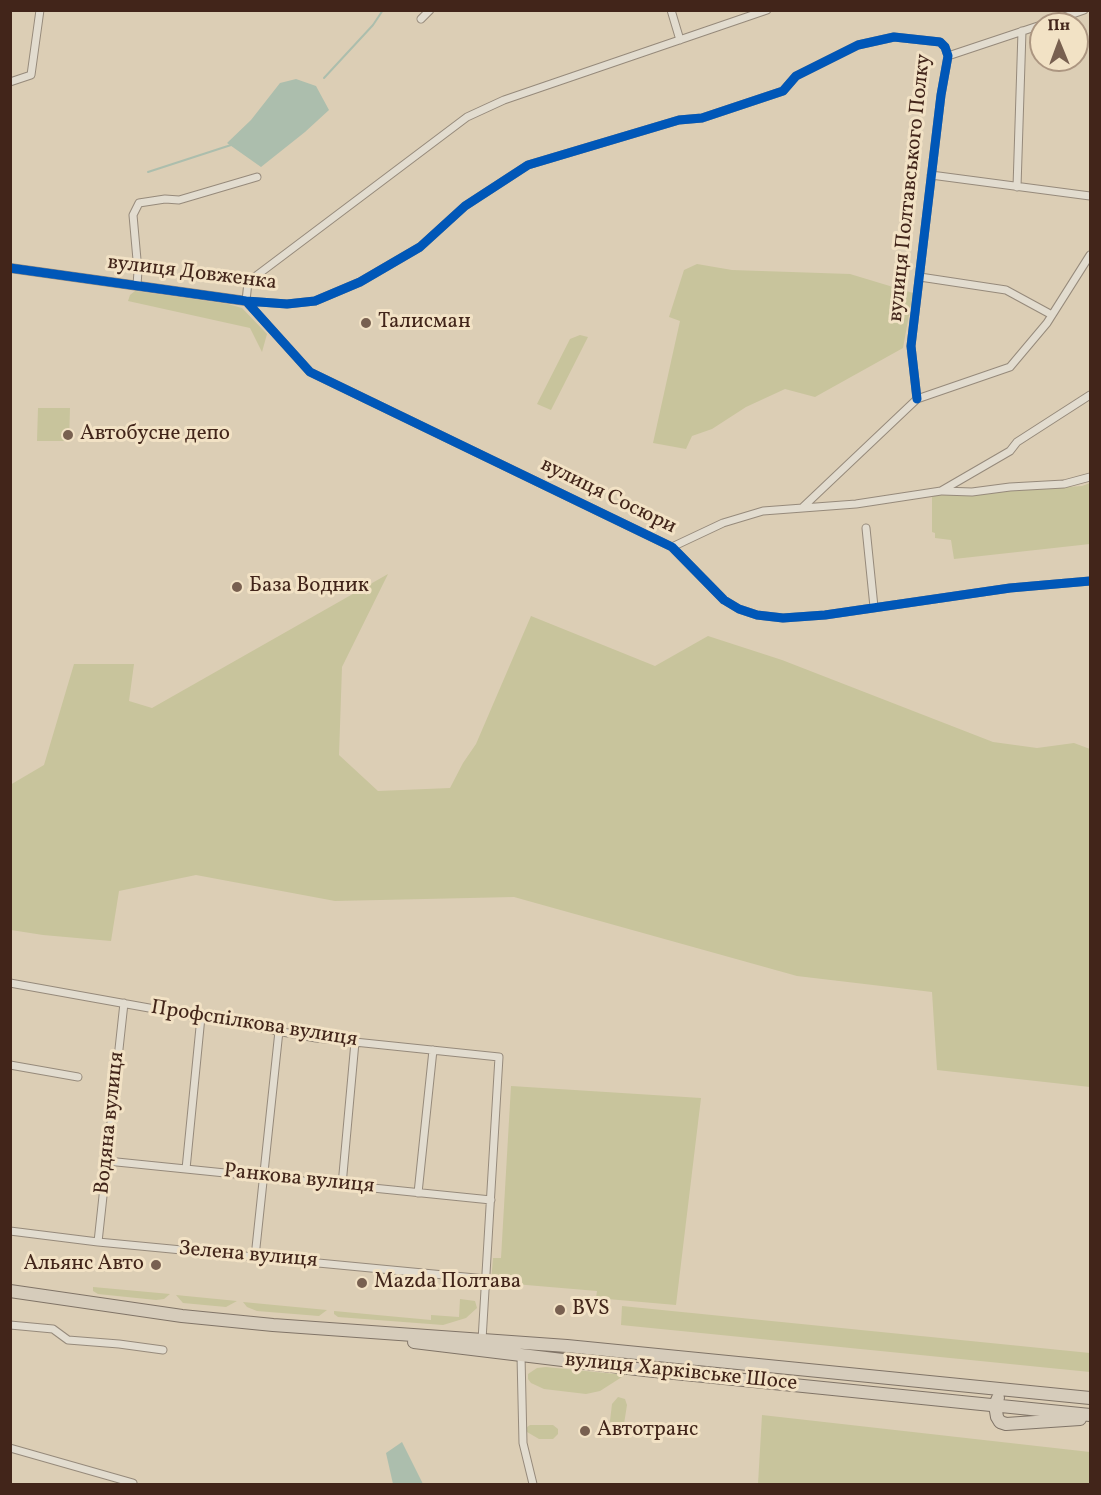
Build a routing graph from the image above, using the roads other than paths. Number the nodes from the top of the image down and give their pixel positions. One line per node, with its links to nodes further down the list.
1 (40, 10): 10 (street)
2 (430, 10): 5 (street)
3 (670, 10): 8 (street)
4 (767, 10): 8 (street, вулиця Довженка)
5 (421, 19)
6 (1029, 29): 7 (street, вулиця Полтавського Полку)
7 (1022, 31): 9 (street, вулиця Полтавського Полку); 14 (street)
8 (680, 40): 20 (street, вулиця Довженка)
9 (948, 56): 11 (street, вулиця Полтавського Полку); 12 (street, вулиця Полтавського Полку)
10 (10, 82)
11 (718, 113): 20 (street, вулиця Довженка)
12 (931, 175): 14 (street); 18 (street, вулиця Полтавського Полку)
13 (258, 177): 19 (street, вулиця Довженка)
14 (1017, 187): 15 (street)
15 (1090, 196)
16 (1090, 255): 21 (street)
17 (10, 268): 19 (street, вулиця Довженка)
18 (920, 277): 21 (street); 23 (street, вулиця Полтавського Полку)
19 (137, 285): 20 (street, вулиця Довженка)
20 (246, 301): 28 (street, вулиця Сосюри)
21 (1052, 315): 23 (street)
22 (1090, 395): 25 (street)
23 (917, 399): 26 (street)
24 (1090, 477): 25 (street)
25 (941, 491): 26 (street)
26 (803, 507): 28 (street)
27 (866, 528): 30 (street)
28 (672, 547): 30 (street, вулиця Сосюри)
29 (1090, 581): 30 (street, вулиця Сосюри)
30 (874, 608)
31 (10, 983): 32 (street, Профспілкова вулиця)
32 (124, 1003): 33 (street, Профспілкова вулиця); 39 (street, Водяна вулиця)
33 (201, 1017): 34 (street, Профспілкова вулиця); 40 (street)
34 (279, 1031): 35 (street, Профспілкова вулиця); 41 (street)
35 (355, 1042): 36 (street, Профспілкова вулиця); 42 (street)
36 (433, 1050): 43 (street); 44 (street, Профспілкова вулиця)
37 (10, 1065): 38 (street)
38 (78, 1077)
39 (107, 1161): 40 (street, Ранкова вулиця); 46 (street, Водяна вулиця)
40 (186, 1169): 41 (street, Ранкова вулиця)
41 (264, 1177): 42 (street, Ранкова вулиця); 47 (street)
42 (342, 1185): 43 (street, Ранкова вулиця)
43 (418, 1192): 44 (street, Ранкова вулиця)
44 (491, 1200): 48 (street)
45 (10, 1231): 46 (street, Зелена вулиця)
46 (98, 1242): 47 (street, Зелена вулиця)
47 (255, 1257): 48 (street, Зелена вулиця)
48 (486, 1279): 51 (street)
49 (10, 1291): 51 (highway, вулиця Харківське Шосе)
50 (10, 1325): 52 (street)
51 (482, 1346): 53 (highway, вулиця Харківське Шосе); 54 (highway, вулиця Харківське Шосе)
52 (163, 1350)
53 (521, 1356): 56 (highway, вулиця Харківське Шосе); 60 (street)
54 (1012, 1390): 55 (highway, вулиця Харківське Шосе); 56 (highway)
55 (1090, 1398)
56 (995, 1405): 57 (highway, вулиця Харківське Шосе); 57 (highway)
57 (1090, 1416)
58 (10, 1448): 59 (street)
59 (133, 1483)
60 (533, 1485)

